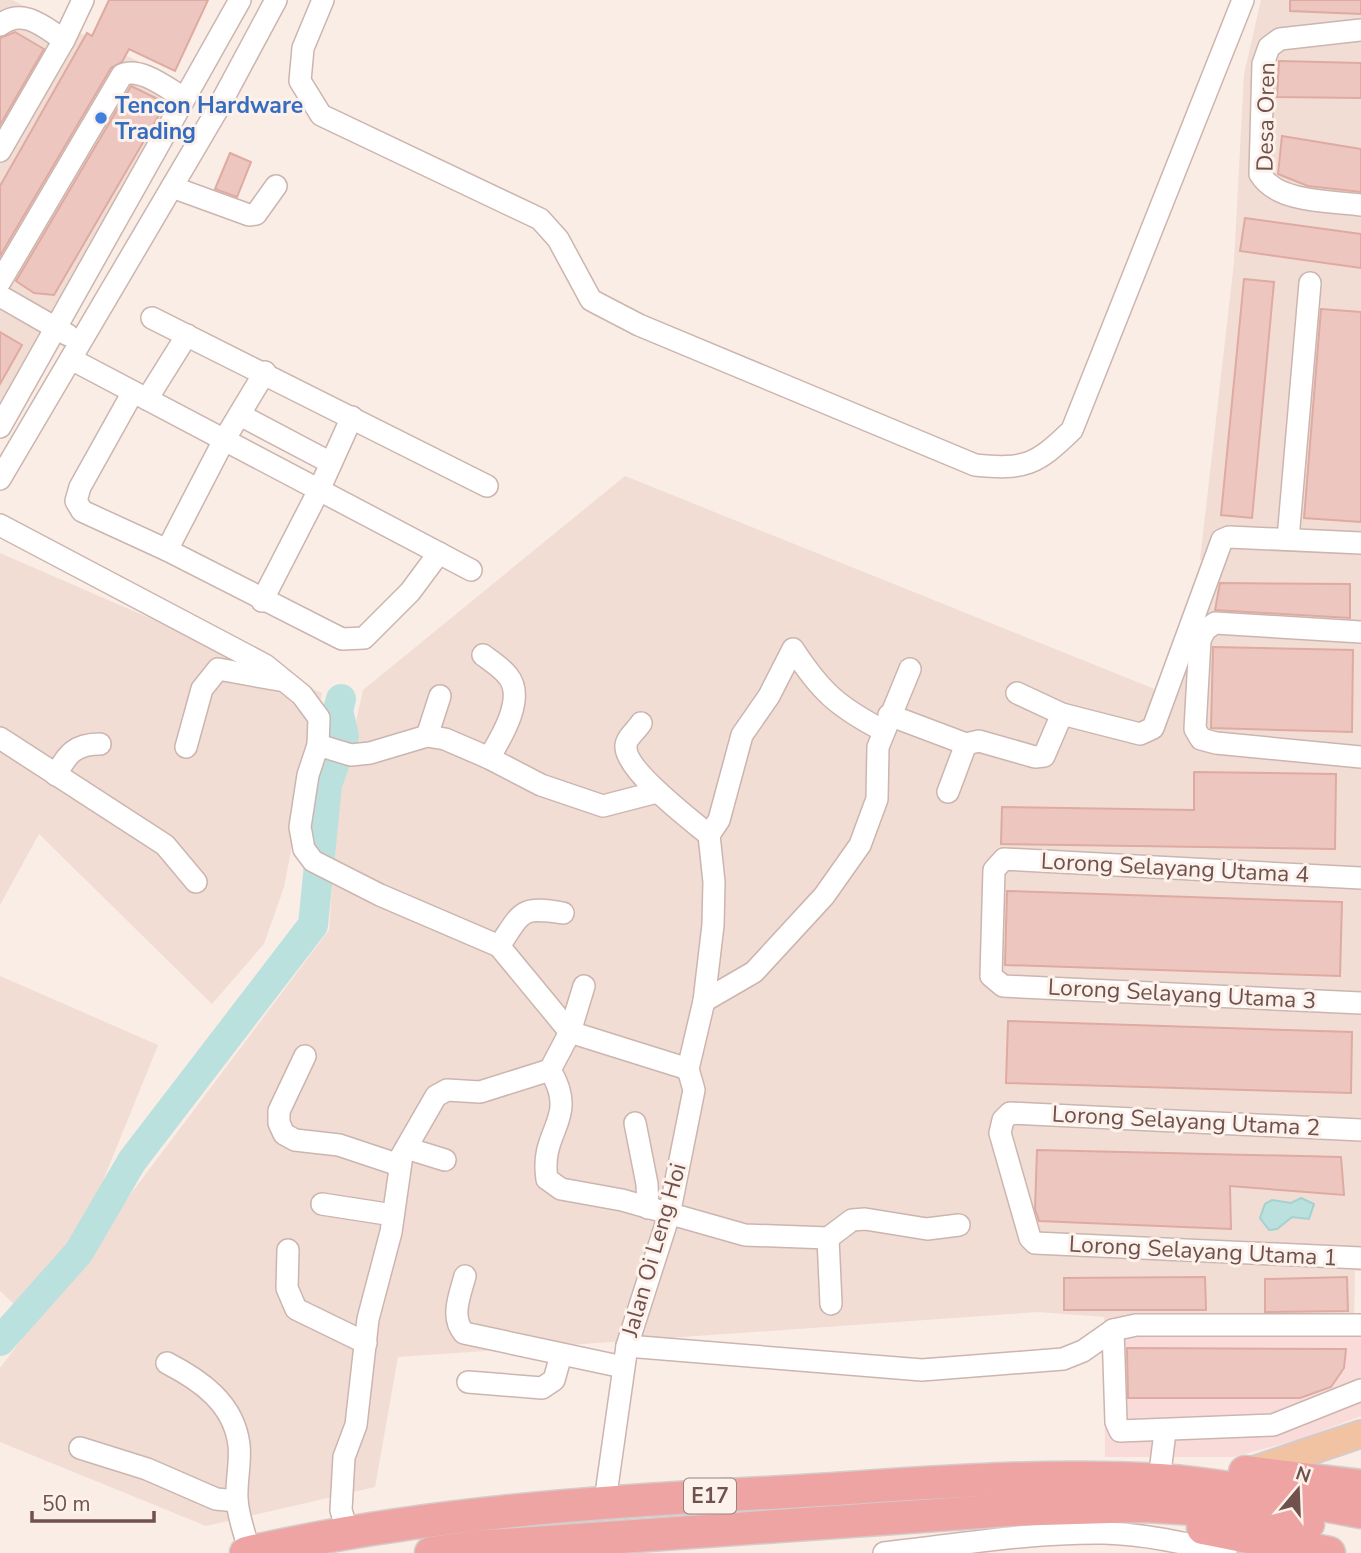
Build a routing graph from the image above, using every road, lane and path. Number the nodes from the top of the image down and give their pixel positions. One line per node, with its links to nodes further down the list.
1 (83, 0): 8 (street)
2 (240, 0): 9 (street)
3 (275, 0): 12 (street)
4 (323, 0): 5 (street)
5 (1243, 0)
6 (0, 26): 8 (street)
7 (1361, 30): 13 (street, Desa Oren)
8 (64, 40): 10 (street)
9 (184, 98): 14 (street); 18 (street)
10 (0, 151)
11 (276, 186): 12 (street)
12 (172, 187): 20 (street)
13 (1361, 205)
14 (0, 282)
15 (1310, 283): 32 (street)
16 (0, 296): 18 (street)
17 (152, 318): 19 (street)
18 (56, 328): 20 (street); 25 (street)
19 (187, 335): 21 (street); 22 (street)
20 (76, 350): 22 (street); 28 (street)
21 (265, 372): 23 (street); 24 (street)
22 (141, 396): 26 (street); 34 (street)
23 (240, 415): 26 (street); 27 (street)
24 (352, 417): 27 (street); 29 (street)
25 (0, 426)
26 (224, 440): 30 (street); 34 (street)
27 (331, 463): 30 (street)
28 (0, 479)
29 (487, 486)
30 (319, 490): 35 (street); 37 (street)
31 (0, 525): 41 (street)
32 (1288, 540): 33 (street); 44 (street)
33 (1361, 543)
34 (167, 550): 37 (street)
35 (439, 553): 36 (street); 37 (street)
36 (471, 570)
37 (262, 601)
38 (1361, 632): 53 (street)
39 (483, 655): 54 (street)
40 (911, 669): 46 (street)
41 (288, 681): 51 (street); 52 (street)
42 (1017, 693): 44 (street)
43 (440, 696): 47 (street)
44 (1062, 714): 50 (street)
45 (641, 723): 56 (street)
46 (886, 723): 50 (street); 58 (street); 65 (street)
47 (427, 736): 51 (street); 54 (street)
48 (0, 738): 55 (street)
49 (100, 744): 55 (street)
50 (966, 744): 57 (street)
51 (322, 746): 62 (street)
52 (186, 747)
53 (1361, 757)
54 (489, 758): 56 (street)
55 (56, 775): 60 (street)
56 (657, 792): 58 (street)
57 (948, 792)
58 (709, 835): 65 (street, Jalan Oi Leng Hoi)
59 (1361, 878): 64 (street, Lorong Selayang Utama 4)
60 (196, 882)
61 (564, 913): 62 (street)
62 (499, 946): 67 (street)
63 (584, 986): 67 (street)
64 (1003, 986): 66 (street, Lorong Selayang Utama 3)
65 (704, 1001): 69 (street, Jalan Oi Leng Hoi)
66 (1361, 1003)
67 (570, 1032): 69 (street); 70 (street)
68 (305, 1056): 73 (street)
69 (688, 1069): 77 (street, Jalan Oi Leng Hoi)
70 (550, 1070): 73 (street); 76 (street)
71 (635, 1123): 76 (street)
72 (1361, 1130): 81 (street, Lorong Selayang Utama 2)
73 (403, 1156): 74 (street); 78 (street)
74 (445, 1160)
75 (322, 1204): 78 (street)
76 (648, 1208): 77 (street)
77 (669, 1214): 80 (street); 90 (street, Jalan Oi Leng Hoi)
78 (393, 1215): 88 (street)
79 (959, 1225): 80 (street)
80 (828, 1238): 85 (street)
81 (1044, 1244): 83 (street, Lorong Selayang Utama 1)
82 (288, 1250): 88 (street)
83 (1361, 1258)
84 (465, 1276): 89 (street)
85 (831, 1304)
86 (1361, 1325): 87 (street)
87 (1113, 1330): 90 (street); 94 (street)
88 (366, 1343): 104 (street)
89 (561, 1355): 90 (street); 92 (street)
90 (625, 1356): 100 (street, Jalan Oi Leng Hoi)
91 (167, 1363): 101 (street)
92 (468, 1382)
93 (1361, 1390): 94 (street)
94 (1165, 1432): 98 (street)
95 (1361, 1434): 97 (main road)
96 (80, 1448): 101 (street)
97 (1251, 1472): 98 (highway); 99 (highway)
98 (1168, 1481): 100 (highway, E17); 103 (highway, E17)
99 (1361, 1486)
100 (605, 1501): 104 (highway, E17)
101 (237, 1502): 109 (street)
102 (1077, 1510): 105 (highway, E17); 106 (highway, E17); 114 (highway)
103 (1361, 1512)
104 (347, 1530): 109 (highway, E17)
105 (1361, 1532)
106 (655, 1534): 108 (highway, E17); 112 (street)
107 (1051, 1544): 110 (street); 113 (street)
108 (576, 1547): 111 (highway, E17)
109 (248, 1552)
110 (893, 1552)
111 (431, 1553)
112 (619, 1553)
113 (1226, 1553)
114 (1329, 1553)

